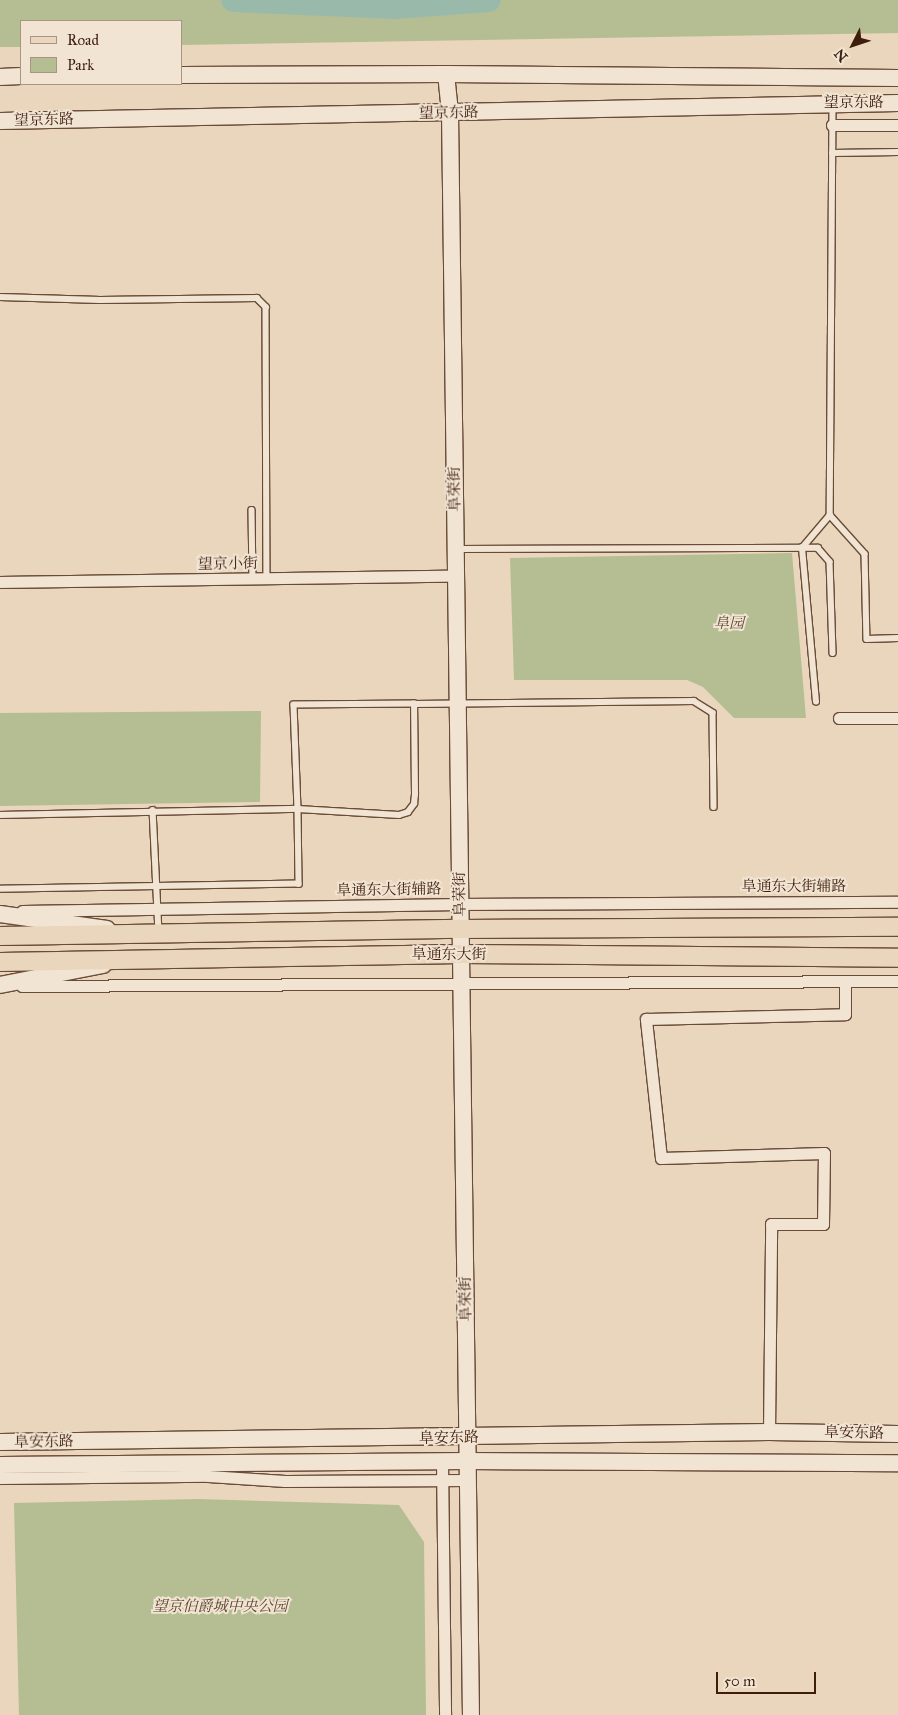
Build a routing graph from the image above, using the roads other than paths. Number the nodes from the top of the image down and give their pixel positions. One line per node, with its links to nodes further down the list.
1 (446, 74): 3 (street, 望京东路); 5 (street, 望京东路); 8 (street, 阜荣街)
2 (20, 76): 4 (street)
3 (182, 76)
4 (0, 77)
5 (898, 78)
6 (833, 102): 7 (street, 望京东路); 8 (street, 望京东路); 10 (lane)
7 (898, 103)
8 (450, 113): 9 (street, 望京东路); 18 (street, 阜荣街)
9 (0, 121)
10 (832, 125): 11 (street); 13 (lane)
11 (898, 125)
12 (898, 152): 13 (lane)
13 (832, 153): 16 (lane)
14 (0, 297): 21 (lane)
15 (252, 510): 20 (lane)
16 (830, 515): 17 (lane); 23 (lane)
17 (802, 548): 18 (lane); 24 (lane); 25 (lane)
18 (456, 549): 19 (street, 阜荣街)
19 (456, 576): 21 (street, 望京小街); 27 (street, 阜荣街)
20 (247, 579): 21 (street, 望京小街); 22 (street, 望京小街)
21 (267, 579)
22 (0, 582)
23 (898, 638)
24 (833, 653)
25 (816, 702)
26 (414, 704): 27 (lane); 31 (lane); 31 (lane)
27 (458, 706): 30 (lane); 37 (street, 阜荣街)
28 (839, 718): 29 (street)
29 (898, 718)
30 (714, 807)
31 (298, 809): 32 (lane); 34 (lane)
32 (152, 810): 33 (lane); 34 (lane)
33 (0, 815)
34 (157, 887): 35 (lane); 38 (lane)
35 (0, 889)
36 (898, 902): 37 (street, 阜通东大街辅路)
37 (460, 904): 38 (street, 阜通东大街辅路); 41 (street, 阜荣街)
38 (158, 909): 39 (street, 阜通东大街辅路); 43 (lane)
39 (0, 913): 42 (street)
40 (898, 927): 41 (main road, 阜通东大街)
41 (461, 929): 43 (main road, 阜通东大街); 45 (street, 阜荣街)
42 (139, 933): 43 (main road, 阜通东大街); 44 (main road, 阜通东大街)
43 (159, 933)
44 (0, 936)
45 (461, 954): 46 (main road, 阜通东大街); 47 (main road, 阜通东大街); 51 (street, 阜荣街)
46 (143, 958): 48 (main road, 阜通东大街); 52 (street)
47 (898, 958)
48 (0, 962)
49 (845, 981): 50 (street); 51 (street); 53 (street)
50 (898, 981)
51 (461, 984): 52 (street); 55 (street, 阜荣街)
52 (0, 986)
53 (770, 1432): 54 (street, 阜安东路); 55 (street, 阜安东路)
54 (898, 1434)
55 (468, 1438): 56 (street, 阜安东路); 57 (street, 阜荣街)
56 (0, 1442)
57 (467, 1461): 58 (street, 阜安东路); 59 (street, 阜安东路); 63 (street, 阜荣街)
58 (442, 1462): 60 (street, 阜安东路); 62 (street)
59 (898, 1463)
60 (0, 1465)
61 (0, 1478): 62 (street)
62 (442, 1480): 63 (street); 64 (street)
63 (468, 1480): 65 (street, 阜荣街)
64 (445, 1715)
65 (471, 1715)

